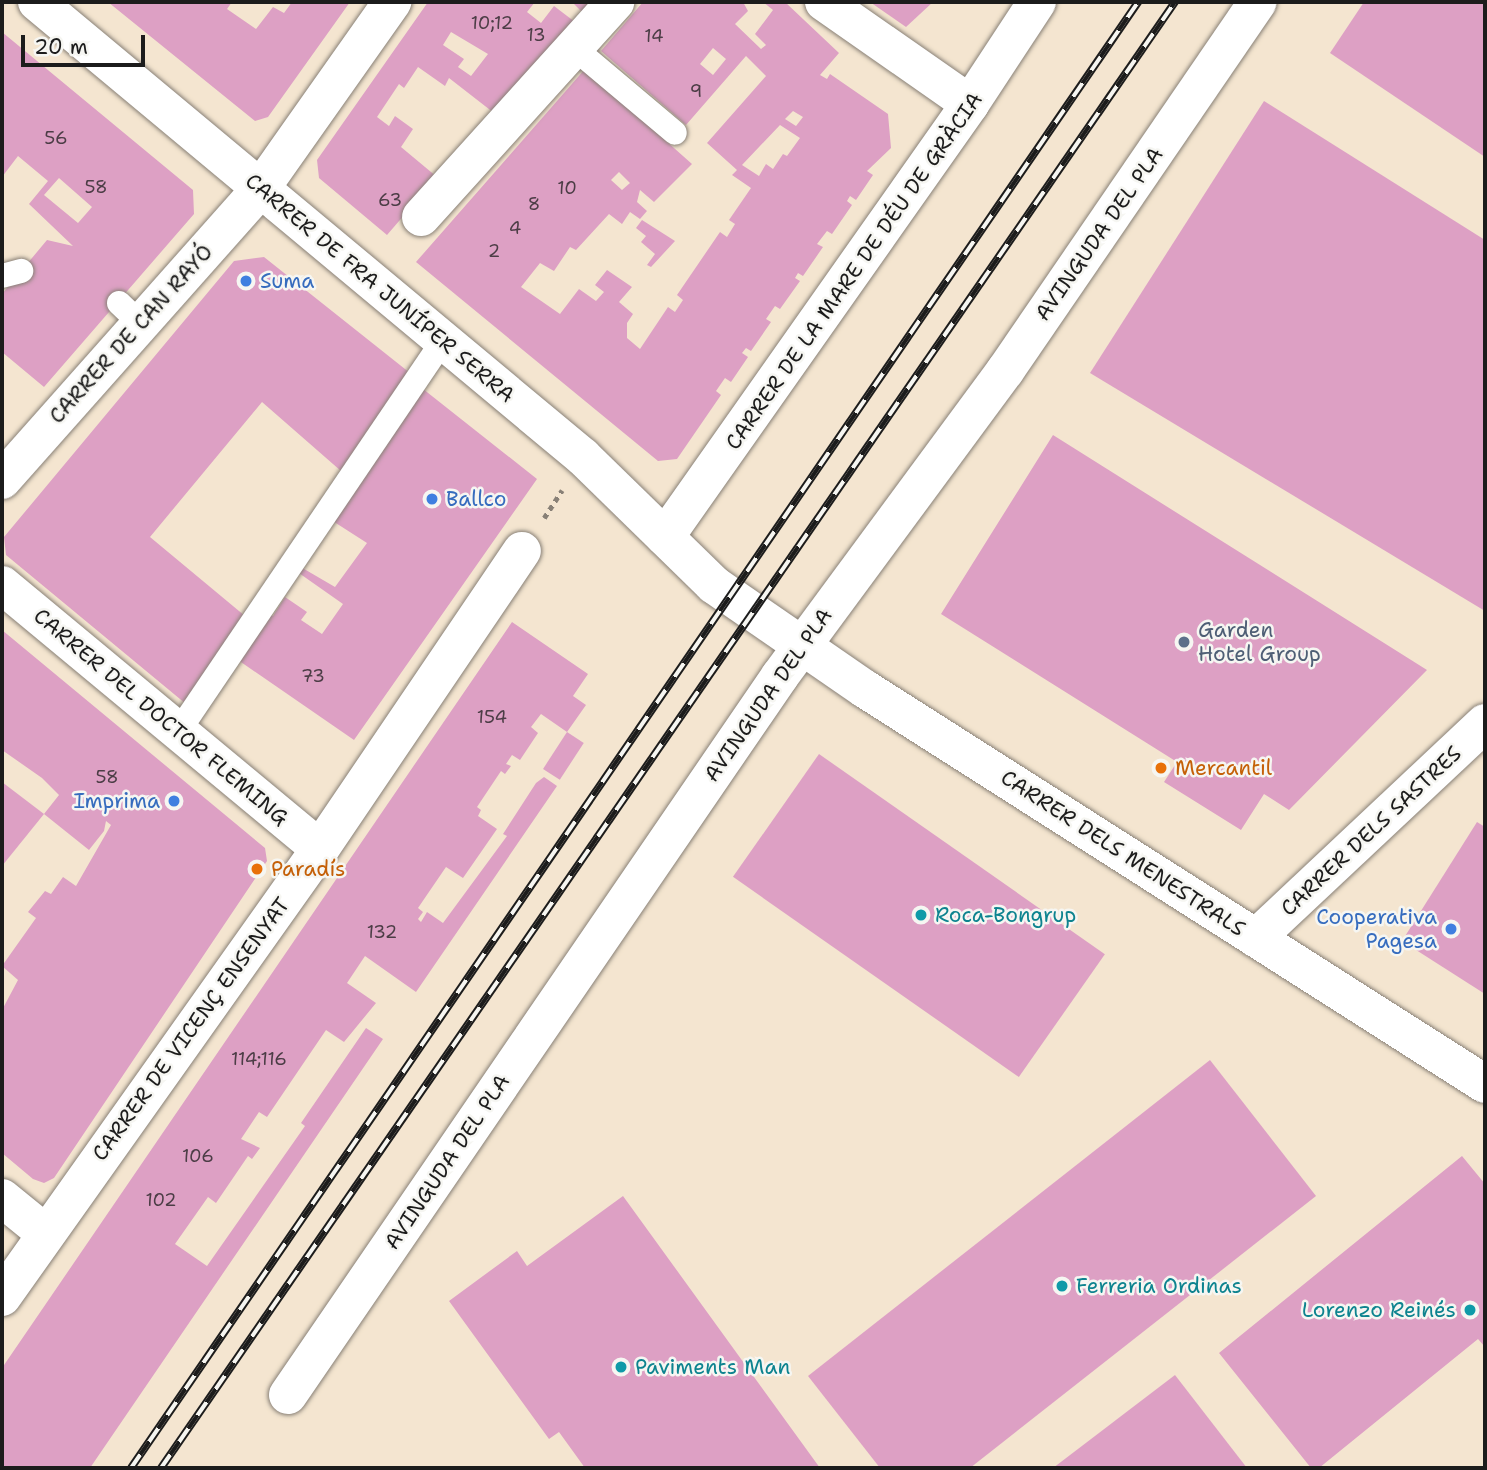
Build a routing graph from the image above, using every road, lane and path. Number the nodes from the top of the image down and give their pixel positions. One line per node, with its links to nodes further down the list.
1 (37, 2): 10 (street, CARRER DE FRA JUNÍPER SERRA)
2 (392, 2): 10 (street, CARRER DE CAN RAYÓ)
3 (615, 2): 7 (street)
4 (824, 2): 8 (street)
5 (1037, 2): 8 (street, CARRER DE LA MARE DE DÉU DE GRÀCIA)
6 (1258, 2): 19 (street, AVINGUDA DEL PLA)
7 (573, 47): 9 (lane); 11 (street)
8 (970, 104): 15 (street, CARRER DE LA MARE DE DÉU DE GRÀCIA)
9 (675, 133)
10 (261, 188): 12 (street, CARRER DE FRA JUNÍPER SERRA); 14 (street, CARRER DE CAN RAYÓ)
11 (421, 217)
12 (443, 341): 13 (street, CARRER DE FRA JUNÍPER SERRA); 21 (lane)
13 (583, 457): 15 (street, CARRER DE FRA JUNÍPER SERRA); 16 (path)
14 (2, 480)
15 (665, 537): 18 (street, CARRER DE FRA JUNÍPER SERRA)
16 (522, 551): 22 (street, CARRER DE VICENÇ ENSENYAT)
17 (2, 585): 21 (street, CARRER DEL DOCTOR FLEMING)
18 (764, 618): 19 (street, CARRER DELS MENESTRALS)
19 (802, 644): 23 (street, CARRER DELS MENESTRALS); 28 (street, AVINGUDA DEL PLA)
20 (1485, 723): 23 (street, CARRER DELS SASTRES)
21 (178, 732): 22 (street, CARRER DEL DOCTOR FLEMING)
22 (320, 849): 26 (street, CARRER DE VICENÇ ENSENYAT)
23 (1256, 938): 24 (street, CARRER DELS MENESTRALS)
24 (1485, 1084)
25 (2, 1198): 26 (street)
26 (44, 1233): 27 (street, CARRER DE VICENÇ ENSENYAT)
27 (2, 1297)
28 (288, 1395)

